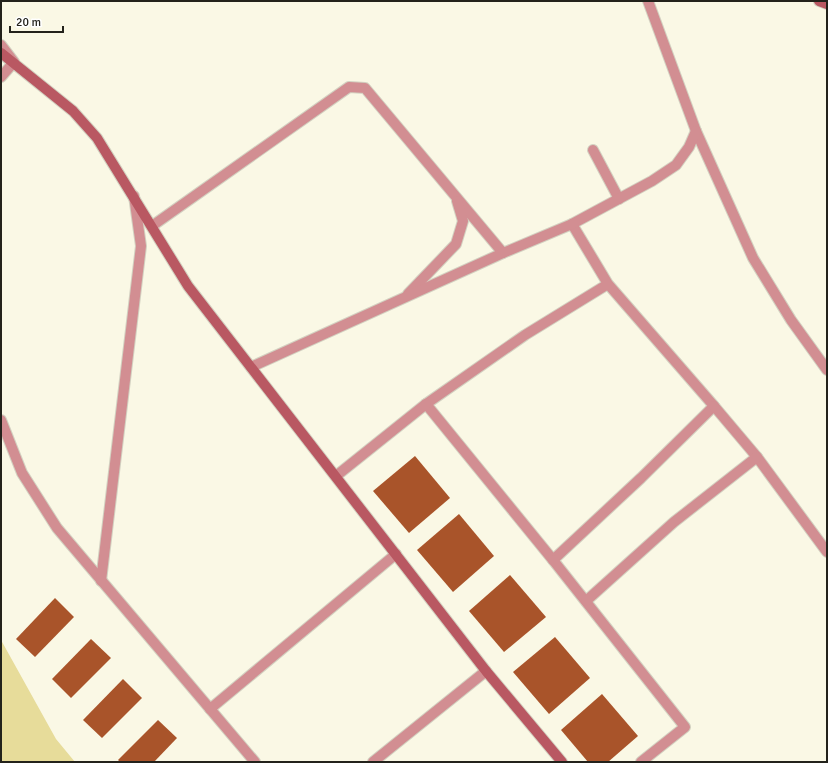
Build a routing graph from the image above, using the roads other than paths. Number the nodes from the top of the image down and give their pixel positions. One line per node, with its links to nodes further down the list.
1 (648, 1): 8 (street)
2 (819, 1): 3 (street)
3 (827, 4)
4 (1, 45): 6 (street)
5 (1, 53): 6 (street)
6 (14, 62): 7 (street); 10 (street)
7 (1, 77)
8 (696, 131): 12 (street); 19 (street)
9 (593, 150): 12 (street)
10 (134, 196): 14 (street); 28 (street)
11 (455, 196): 14 (street); 15 (street); 17 (street)
12 (619, 199): 13 (street)
13 (572, 224): 15 (street); 16 (street)
14 (152, 226): 18 (street)
15 (503, 253): 17 (street)
16 (608, 284): 20 (street); 21 (street)
17 (405, 298): 18 (street)
18 (251, 367): 24 (street)
19 (827, 370)
20 (426, 404): 24 (street); 27 (street)
21 (714, 406): 23 (street); 27 (street)
22 (1, 420): 28 (street)
23 (757, 457): 25 (street); 29 (street)
24 (336, 476): 26 (street)
25 (827, 552)
26 (396, 554): 30 (street); 31 (street)
27 (553, 560): 29 (street)
28 (101, 582): 31 (street)
29 (586, 601): 35 (street)
30 (486, 671): 33 (street); 34 (street)
31 (210, 709): 32 (street)
32 (255, 762)
33 (374, 762)
34 (562, 762)
35 (641, 762)

